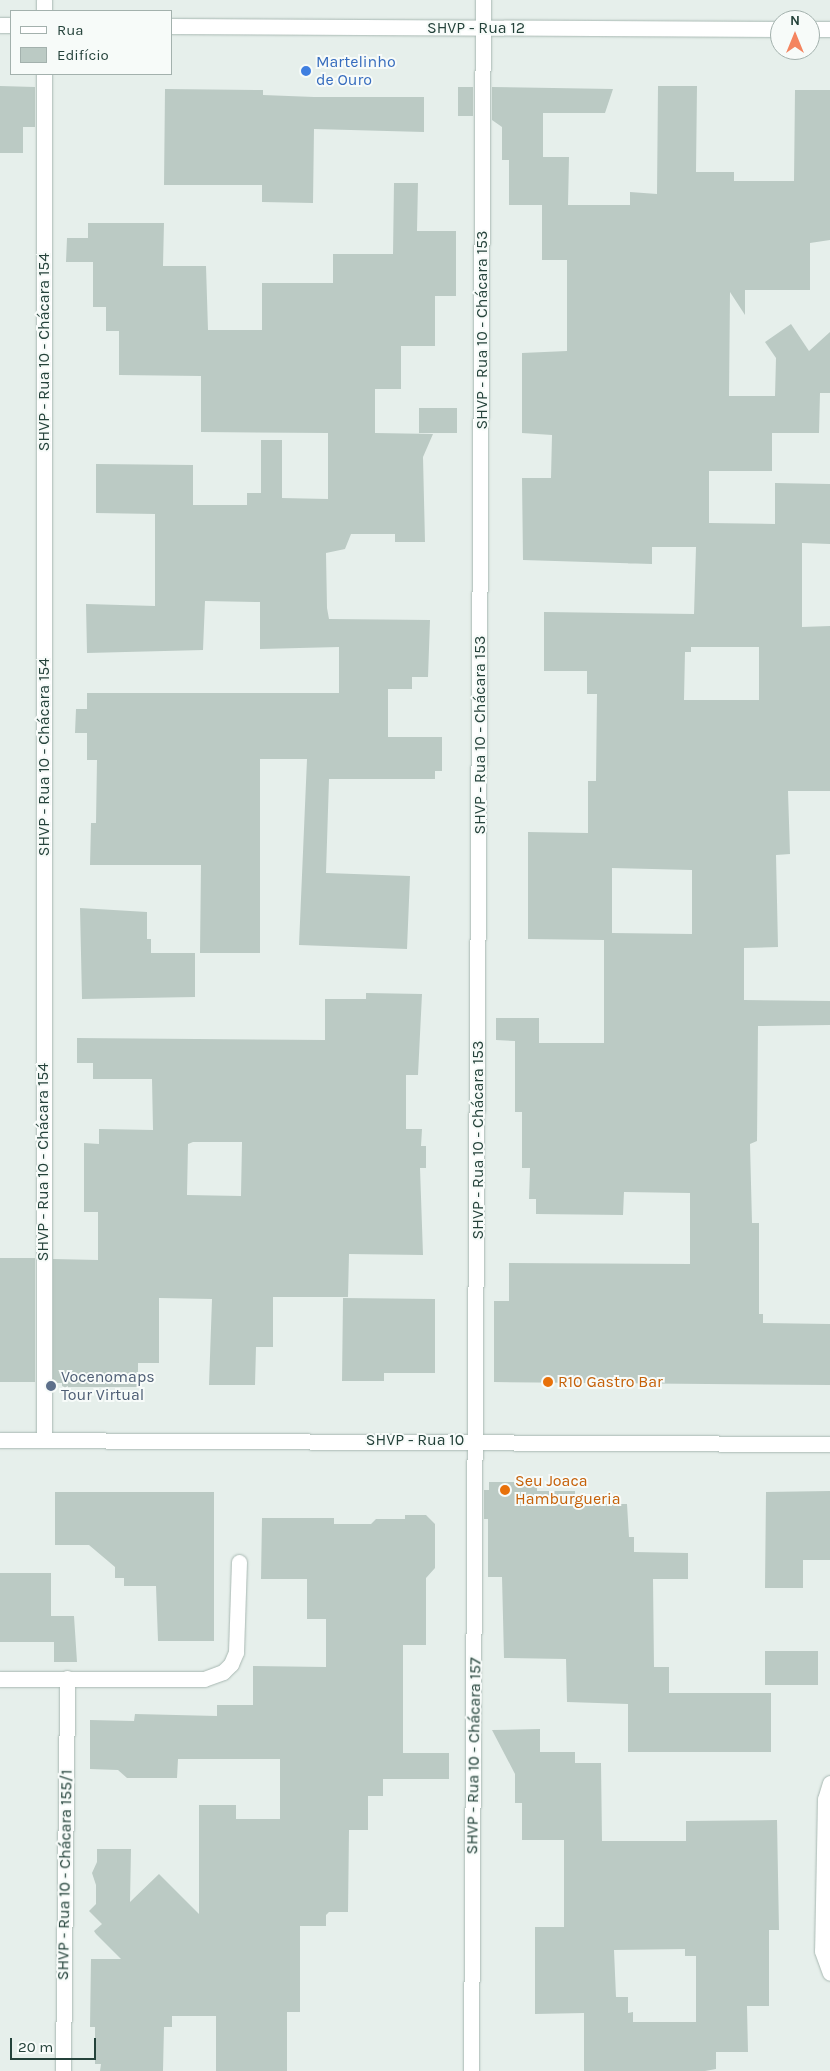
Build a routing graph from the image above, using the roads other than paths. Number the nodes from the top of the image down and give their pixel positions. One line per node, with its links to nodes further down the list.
1 (483, 0): 3 (street, SHVP - Rua 10 - Chácara 153)
2 (172, 26): 3 (street, SHVP - Rua 12)
3 (483, 29): 4 (street, SHVP - Rua 12); 8 (street, SHVP - Rua 10 - Chácara 153)
4 (770, 29)
5 (44, 75): 7 (street, SHVP - Rua 10 - Chácara 154)
6 (0, 1440): 7 (street, SHVP - Rua 10)
7 (44, 1440): 8 (street, SHVP - Rua 10)
8 (476, 1440): 9 (street, SHVP - Rua 10); 16 (street, SHVP - Rua 10 - Chácara 157)
9 (830, 1444)
10 (239, 1562): 11 (street)
11 (67, 1678): 12 (street); 15 (street, SHVP - Rua 10 - Chácara 155/1)
12 (0, 1679)
13 (830, 1783): 14 (street)
14 (830, 1973)
15 (63, 2071)
16 (470, 2071)

